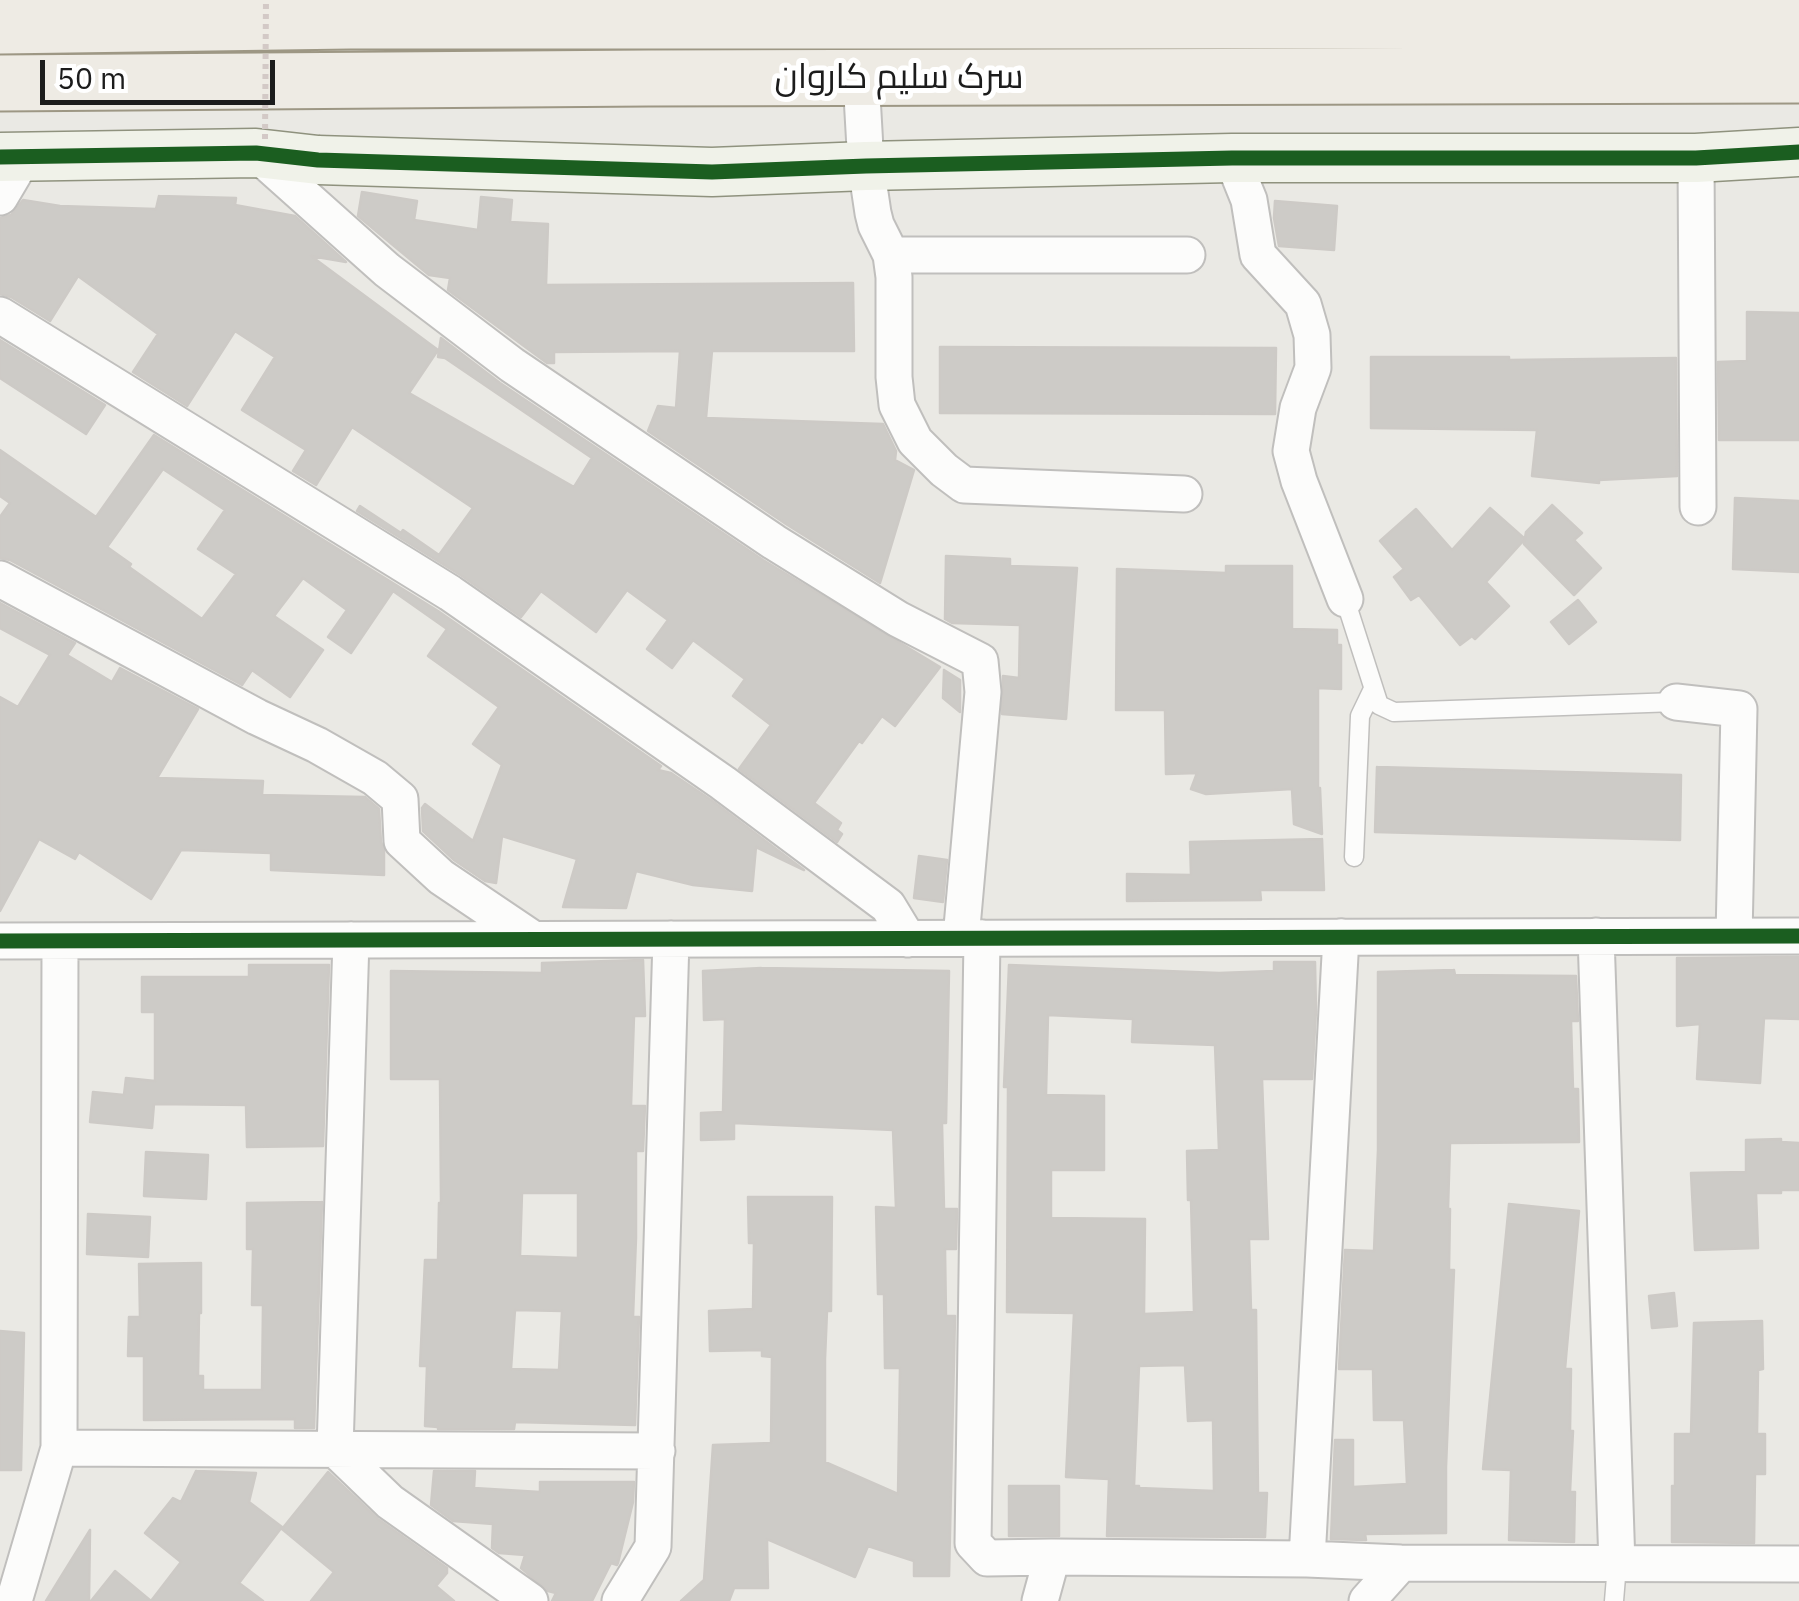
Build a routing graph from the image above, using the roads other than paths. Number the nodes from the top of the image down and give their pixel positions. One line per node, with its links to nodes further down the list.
1 (1440, 11): 2 (main road); 3 (main road)
2 (350, 21): 4 (main road); 7 (main road)
3 (1799, 21)
4 (0, 26)
5 (1799, 75): 6 (main road, سرک سلیم کاروان)
6 (860, 78): 7 (main road, سرک سلیم کاروان); 13 (street)
7 (351, 80): 8 (main road, سرک سلیم کاروان)
8 (0, 82)
9 (261, 146): 13 (street); 14 (street); 30 (street)
10 (1799, 152): 12 (street)
11 (1232, 158): 12 (street); 13 (street); 21 (street)
12 (1696, 158): 19 (street)
13 (866, 166): 15 (street)
14 (8, 171)
15 (891, 255): 16 (street); 18 (street)
16 (1187, 255)
17 (0, 315): 29 (street)
18 (1184, 494)
19 (1698, 507)
20 (0, 579): 33 (street)
21 (1344, 600): 22 (lane)
22 (1373, 689): 23 (lane); 24 (lane)
23 (1676, 702): 26 (street)
24 (1354, 856)
25 (1596, 936): 26 (street); 28 (street); 42 (street)
26 (1734, 936): 27 (street)
27 (1799, 936)
28 (1341, 937): 30 (street); 40 (street)
29 (908, 938): 30 (street); 31 (street)
30 (972, 938): 39 (street)
31 (671, 939): 33 (street); 38 (street)
32 (351, 940): 33 (street); 35 (street); 37 (street)
33 (533, 940)
34 (0, 941): 35 (street)
35 (60, 941): 36 (street)
36 (60, 1448): 37 (street); 44 (street)
37 (334, 1449): 38 (street); 45 (street)
38 (657, 1451): 46 (street)
39 (1052, 1556): 40 (street); 47 (street)
40 (1307, 1559): 41 (street)
41 (1401, 1563): 42 (street); 48 (street)
42 (1617, 1564): 43 (street); 49 (lane)
43 (1799, 1564)
44 (14, 1601)
45 (530, 1601)
46 (620, 1601)
47 (1040, 1601)
48 (1367, 1601)
49 (1614, 1601)

